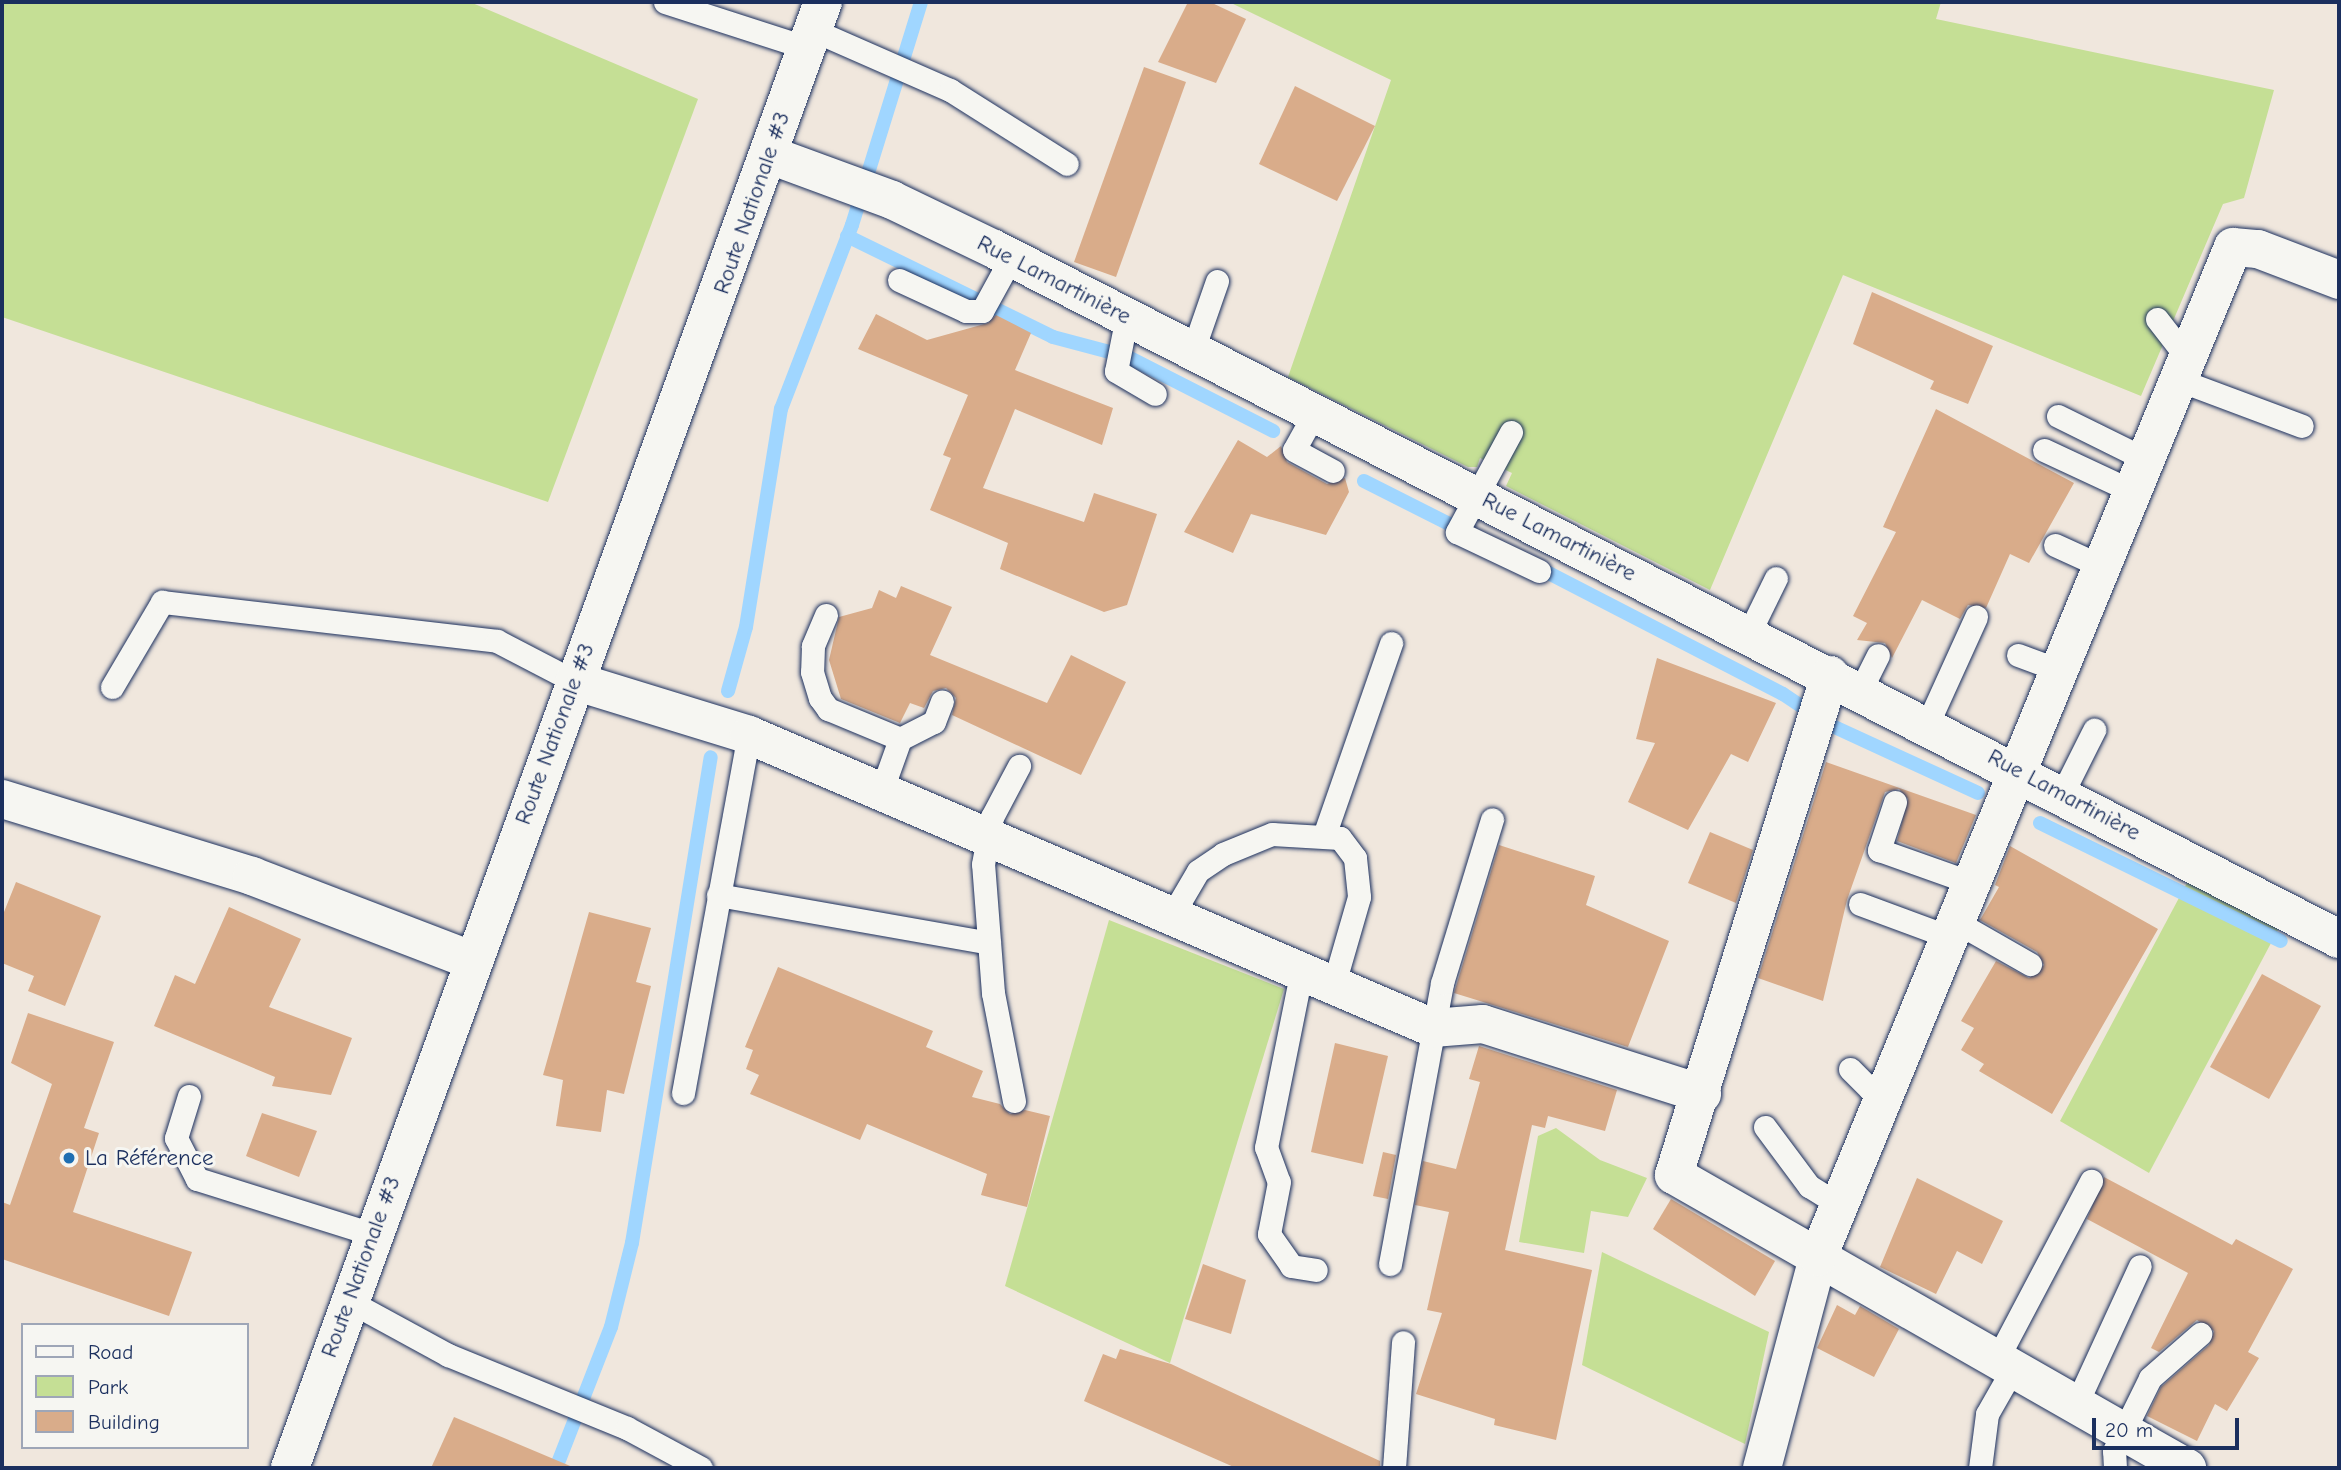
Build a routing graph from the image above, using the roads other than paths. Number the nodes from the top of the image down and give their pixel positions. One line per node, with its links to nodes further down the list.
1 (666, 2): 2 (lane)
2 (815, 26): 3 (street, Route Nationale #3); 4 (lane)
3 (770, 155): 5 (street, Rue Lamartinière); 33 (street, Route Nationale #3)
4 (1068, 164)
5 (1012, 258): 7 (lane); 10 (street, Rue Lamartinière)
6 (2339, 279): 12 (street)
7 (899, 280)
8 (1217, 281): 11 (lane)
9 (2157, 319): 12 (lane)
10 (1125, 330): 11 (street, Rue Lamartinière); 13 (lane)
11 (1193, 350): 14 (street, Rue Lamartinière)
12 (2184, 369): 16 (lane); 20 (street)
13 (1154, 394)
14 (1315, 412): 19 (lane); 21 (street, Rue Lamartinière)
15 (2058, 416): 20 (lane)
16 (2302, 426)
17 (1511, 432): 21 (lane)
18 (2044, 450): 20 (lane)
19 (1333, 471)
20 (2140, 476): 23 (street)
21 (1479, 496): 24 (lane); 28 (street, Rue Lamartinière)
22 (2055, 545): 23 (lane)
23 (2103, 567): 32 (street)
24 (1539, 571)
25 (1776, 578): 28 (lane)
26 (827, 615): 40 (lane)
27 (1976, 617): 37 (lane)
28 (1748, 634): 35 (street, Rue Lamartinière)
29 (1391, 643): 48 (lane)
30 (1878, 655): 35 (lane)
31 (2018, 655): 32 (lane)
32 (2061, 671): 42 (street)
33 (574, 681): 34 (lane); 39 (street); 57 (street, Route Nationale #3)
34 (112, 687)
35 (1830, 698): 37 (street, Rue Lamartinière); 63 (street)
36 (942, 701): 40 (lane)
37 (1927, 725): 42 (street, Rue Lamartinière)
38 (2094, 730): 44 (lane)
39 (749, 735): 43 (street); 51 (lane)
40 (900, 739): 43 (lane)
41 (1019, 766): 49 (lane)
42 (2021, 772): 44 (street, Rue Lamartinière); 50 (street)
43 (881, 792): 49 (street)
44 (2062, 794): 55 (street, Rue Lamartinière)
45 (2, 799): 57 (street)
46 (1895, 802): 50 (lane)
47 (1492, 819): 60 (lane)
48 (1325, 833): 53 (lane); 59 (lane)
49 (988, 839): 53 (street); 56 (lane)
50 (1975, 884): 54 (street)
51 (718, 895): 56 (lane); 62 (lane)
52 (1860, 904): 54 (lane)
53 (1171, 917): 59 (street)
54 (1955, 931): 58 (lane); 64 (street)
55 (2339, 939)
56 (989, 943): 66 (lane)
57 (471, 960): 70 (street, Route Nationale #3)
58 (2030, 964)
59 (1317, 980): 60 (street); 74 (lane)
60 (1433, 1028): 63 (street); 72 (lane)
61 (1850, 1069): 64 (lane)
62 (683, 1093)
63 (1702, 1094): 71 (street)
64 (1886, 1094): 69 (street)
65 (189, 1096): 70 (lane)
66 (1014, 1101)
67 (1765, 1127): 69 (lane)
68 (2091, 1181): 78 (lane)
69 (1839, 1205): 71 (street)
70 (372, 1234): 75 (street, Route Nationale #3)
71 (1818, 1257): 78 (street); 84 (street)
72 (1390, 1264)
73 (2140, 1265): 79 (lane)
74 (1316, 1270)
75 (349, 1301): 81 (street, Route Nationale #3); 82 (lane)
76 (2200, 1334): 80 (lane)
77 (1403, 1342): 83 (lane)
78 (2003, 1368): 79 (street); 85 (lane)
79 (2075, 1407): 80 (street)
80 (2119, 1450): 86 (street)
81 (289, 1468)
82 (701, 1468)
83 (1394, 1468)
84 (1762, 1468)
85 (1980, 1468)
86 (2187, 1468)

